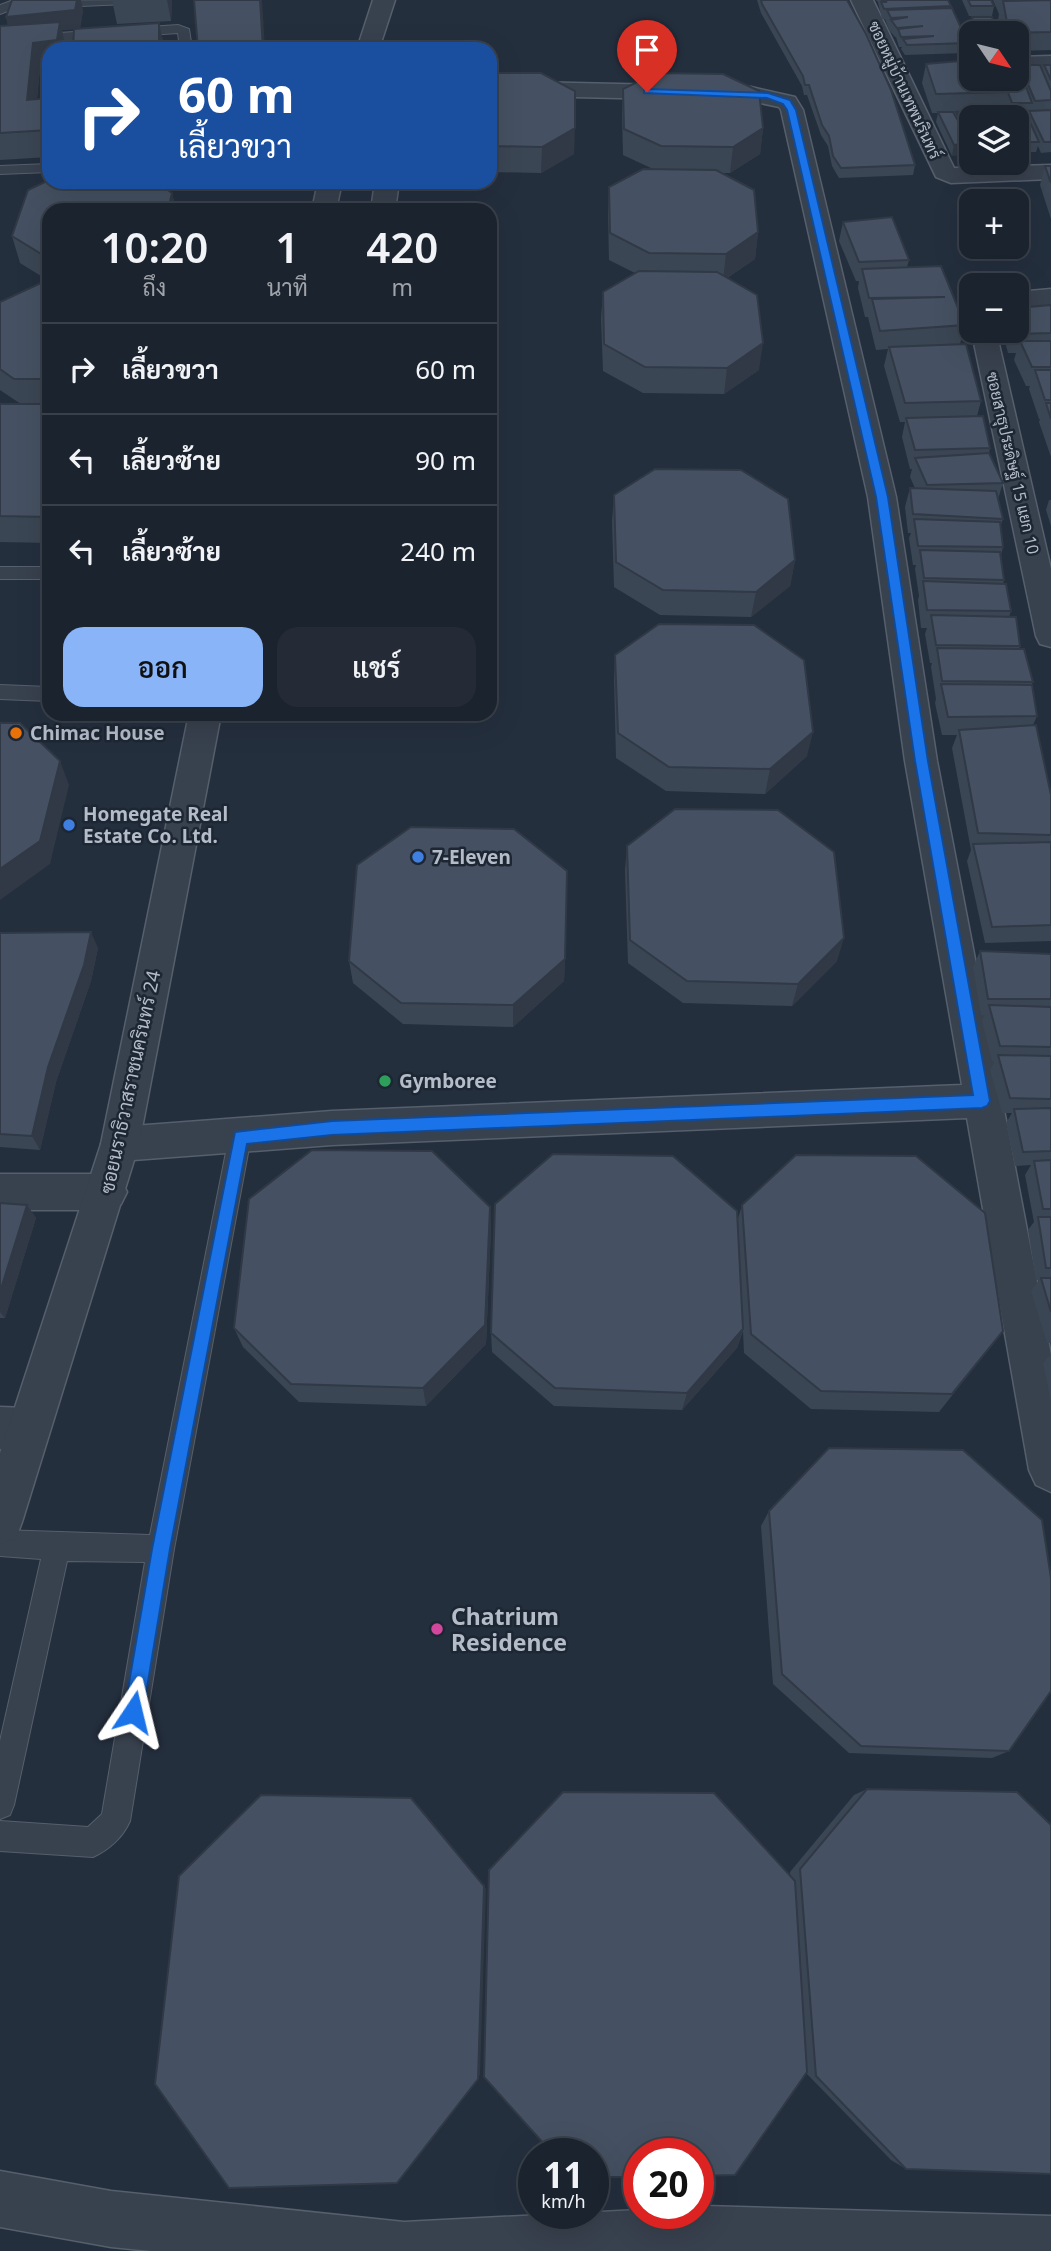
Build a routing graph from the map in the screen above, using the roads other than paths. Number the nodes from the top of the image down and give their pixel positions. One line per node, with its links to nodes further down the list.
1 (126, 0): 4 (lane); 5 (lane)
2 (384, 0): 8 (street)
3 (862, 0): 12 (street, ซอยหมู่บ้านเทพนรินทร์)
4 (4, 5)
5 (123, 16)
6 (0, 41): 7 (lane)
7 (186, 42)
8 (370, 42)
9 (1051, 63): 10 (street)
10 (1029, 64)
11 (921, 66): 12 (street)
12 (896, 67): 16 (street, ซอยหมู่บ้านเทพนรินทร์)
13 (497, 88): 26 (street)
14 (42, 168): 15 (lane)
15 (0, 170)
16 (1051, 172)
17 (1051, 297): 18 (street)
18 (1029, 299)
19 (986, 343): 22 (street, ซอยสาธุประดิษฐ์ 15 แยก 10)
20 (0, 573): 21 (lane)
21 (42, 573)
22 (1051, 636)
23 (0, 692): 24 (lane)
24 (42, 694)
25 (204, 721): 28 (street, ซอยนราธิวาสราชนครินทร์ 24)
26 (982, 1101): 27 (street); 32 (street)
27 (240, 1137): 28 (street); 36 (lane)
28 (120, 1144): 30 (street, ซอยนราธิวาสราชนครินทร์ 24)
29 (0, 1192): 30 (street)
30 (107, 1192): 31 (street, ซอยนราธิวาสราชนครินทร์ 24)
31 (14, 1428): 33 (street, ซอยนราธิวาสราชนครินทร์ 24)
32 (1051, 1470)
33 (0, 1522)
34 (0, 1543): 35 (lane)
35 (57, 1548): 36 (lane); 37 (lane)
36 (161, 1549): 38 (lane)
37 (0, 1805)
38 (0, 1836)
39 (0, 2199): 40 (street)
40 (1051, 2244)

